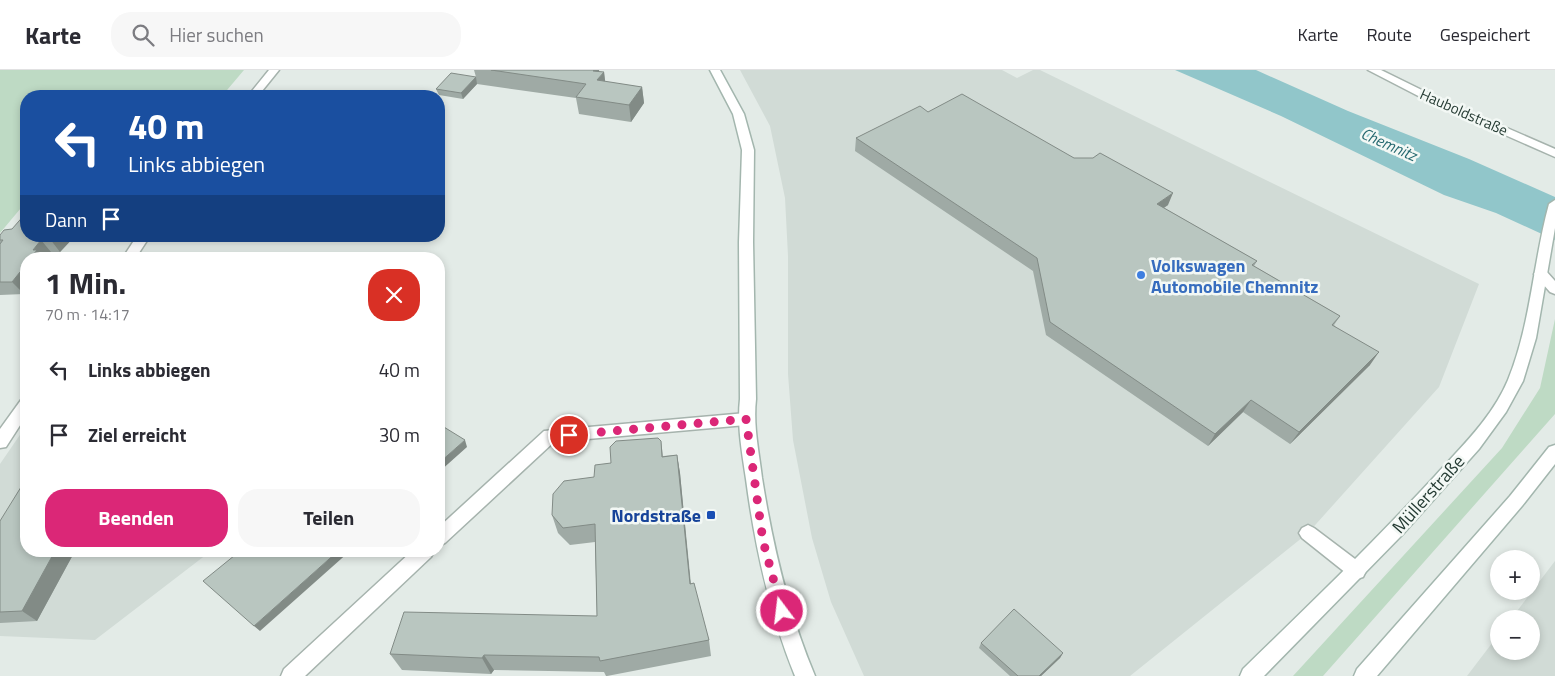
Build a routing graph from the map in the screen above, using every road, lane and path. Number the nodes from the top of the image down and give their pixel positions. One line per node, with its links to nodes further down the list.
1 (274, 70): 4 (main road)
2 (715, 70): 10 (main road)
3 (1373, 70): 5 (main road, Hauboldstraße)
4 (258, 90)
5 (1555, 153)
6 (1555, 204): 7 (main road, Müllerstraße)
7 (1541, 274): 8 (main road); 16 (main road, Müllerstraße)
8 (1555, 288)
9 (20, 413): 11 (main road)
10 (746, 419): 13 (main road); 18 (main road)
11 (0, 442)
12 (1555, 452): 20 (main road)
13 (445, 532)
14 (1308, 533): 16 (main road)
15 (419, 557): 17 (main road)
16 (1357, 571): 19 (main road, Müllerstraße)
17 (291, 676)
18 (805, 676)
19 (1250, 676)
20 (1364, 676)

